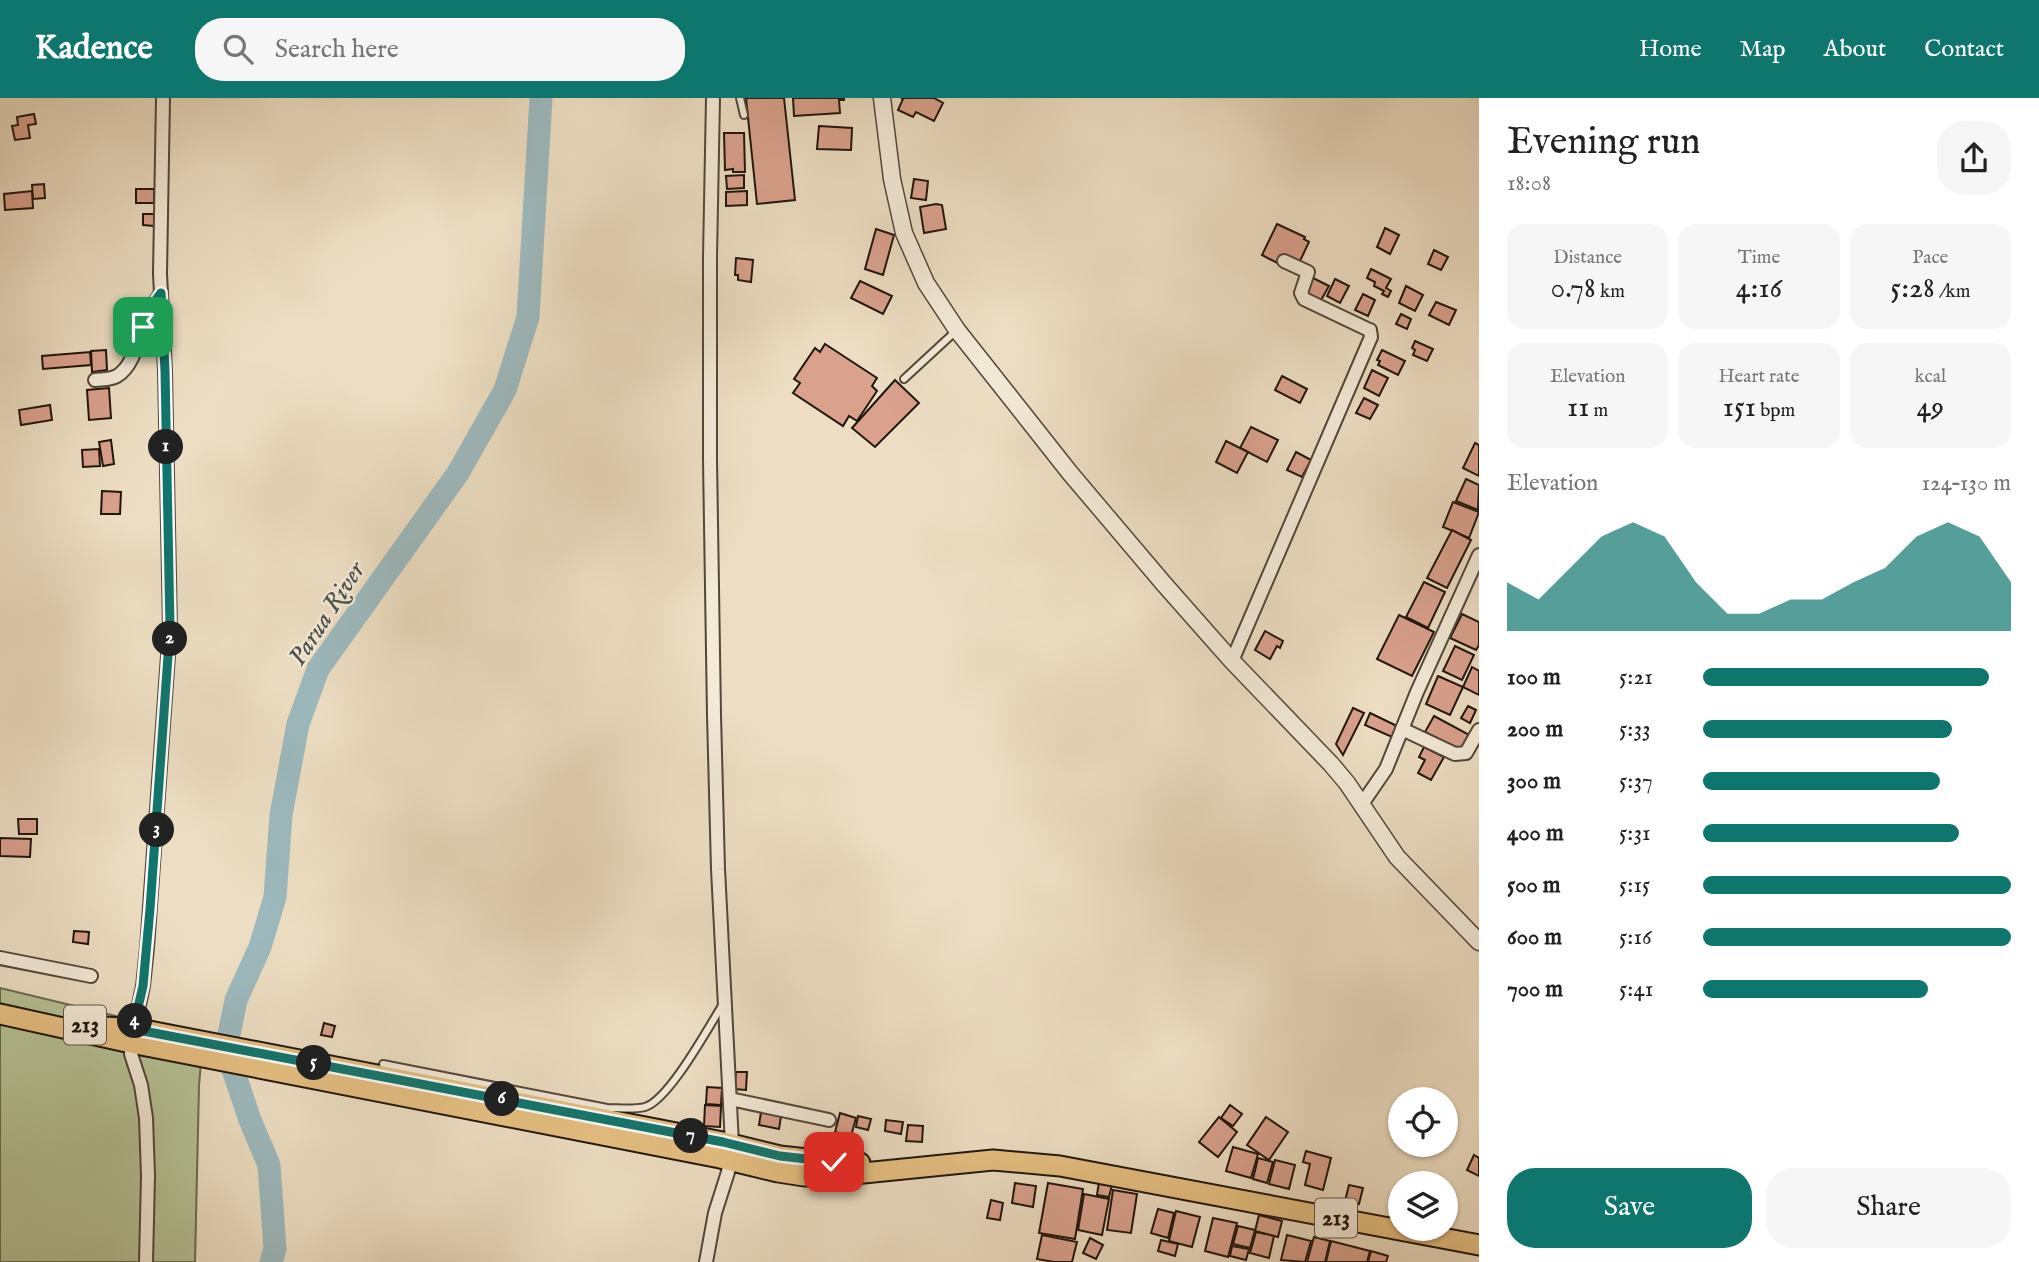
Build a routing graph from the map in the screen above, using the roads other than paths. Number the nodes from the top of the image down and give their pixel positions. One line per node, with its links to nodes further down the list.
1 (163, 98): 7 (street)
2 (713, 98): 19 (street)
3 (740, 98): 5 (lane)
4 (882, 98): 8 (street)
5 (744, 115)
6 (1284, 261): 12 (street)
7 (161, 293): 10 (street); 21 (street)
8 (957, 330): 9 (lane); 12 (street)
9 (904, 379)
10 (95, 380)
11 (1479, 555): 13 (street)
12 (1232, 661): 15 (street)
13 (1402, 729): 14 (street); 15 (street)
14 (1479, 730)
15 (1362, 804): 16 (street)
16 (1479, 942)
17 (0, 958): 18 (street)
18 (91, 976)
19 (726, 999): 22 (lane); 23 (street)
20 (0, 1014): 21 (main road, 213)
21 (135, 1036): 25 (main road, 213); 27 (street)
22 (383, 1064)
23 (730, 1099): 24 (street); 25 (street)
24 (829, 1120)
25 (726, 1151): 26 (main road, 213); 28 (street)
26 (1479, 1245)
27 (146, 1262)
28 (706, 1262)

